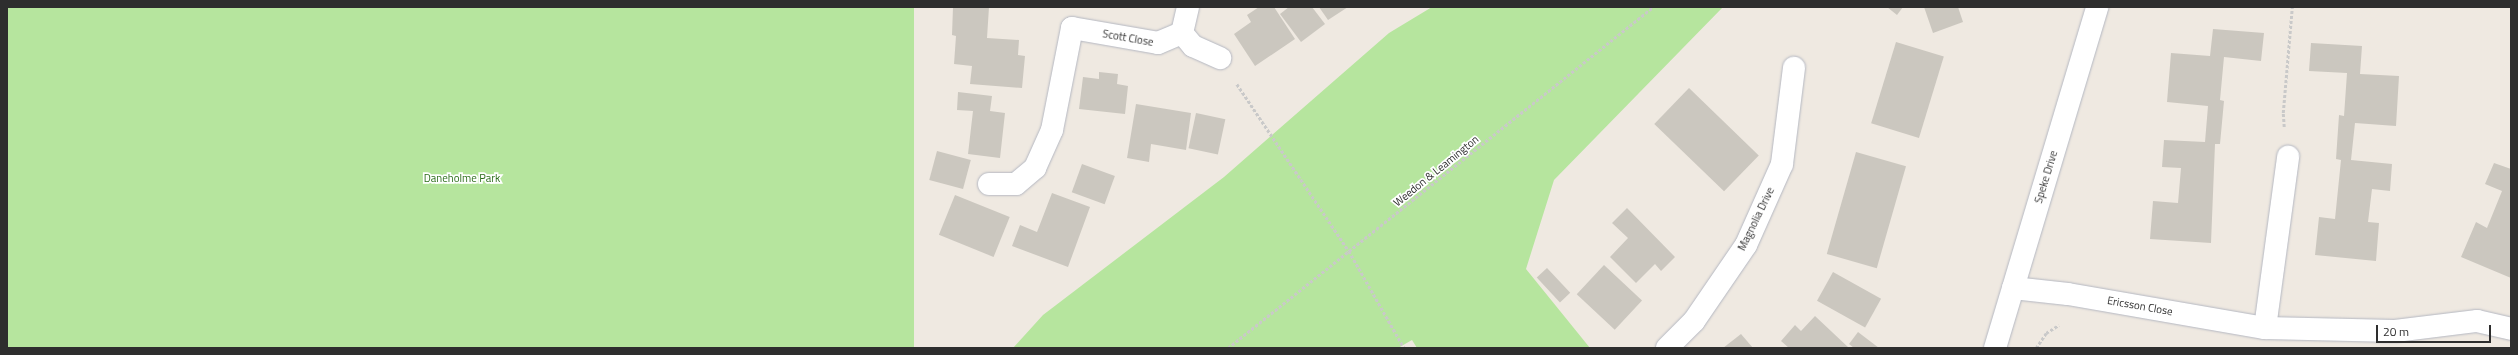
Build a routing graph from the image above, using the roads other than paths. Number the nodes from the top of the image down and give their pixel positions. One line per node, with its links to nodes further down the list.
1 (1188, 7): 3 (street)
2 (2097, 7): 8 (street, Speke Drive)
3 (1182, 33): 4 (street); 7 (street, Scott Close)
4 (1220, 58)
5 (1794, 68): 12 (street, Magnolia Drive)
6 (2288, 157): 9 (street)
7 (989, 184)
8 (2013, 288): 9 (street, Ericsson Close); 13 (street, Speke Drive)
9 (2265, 328): 11 (street, Ericsson Close)
10 (2511, 330): 11 (street, Ericsson Close)
11 (2392, 340)
12 (1667, 348)
13 (1995, 348)

